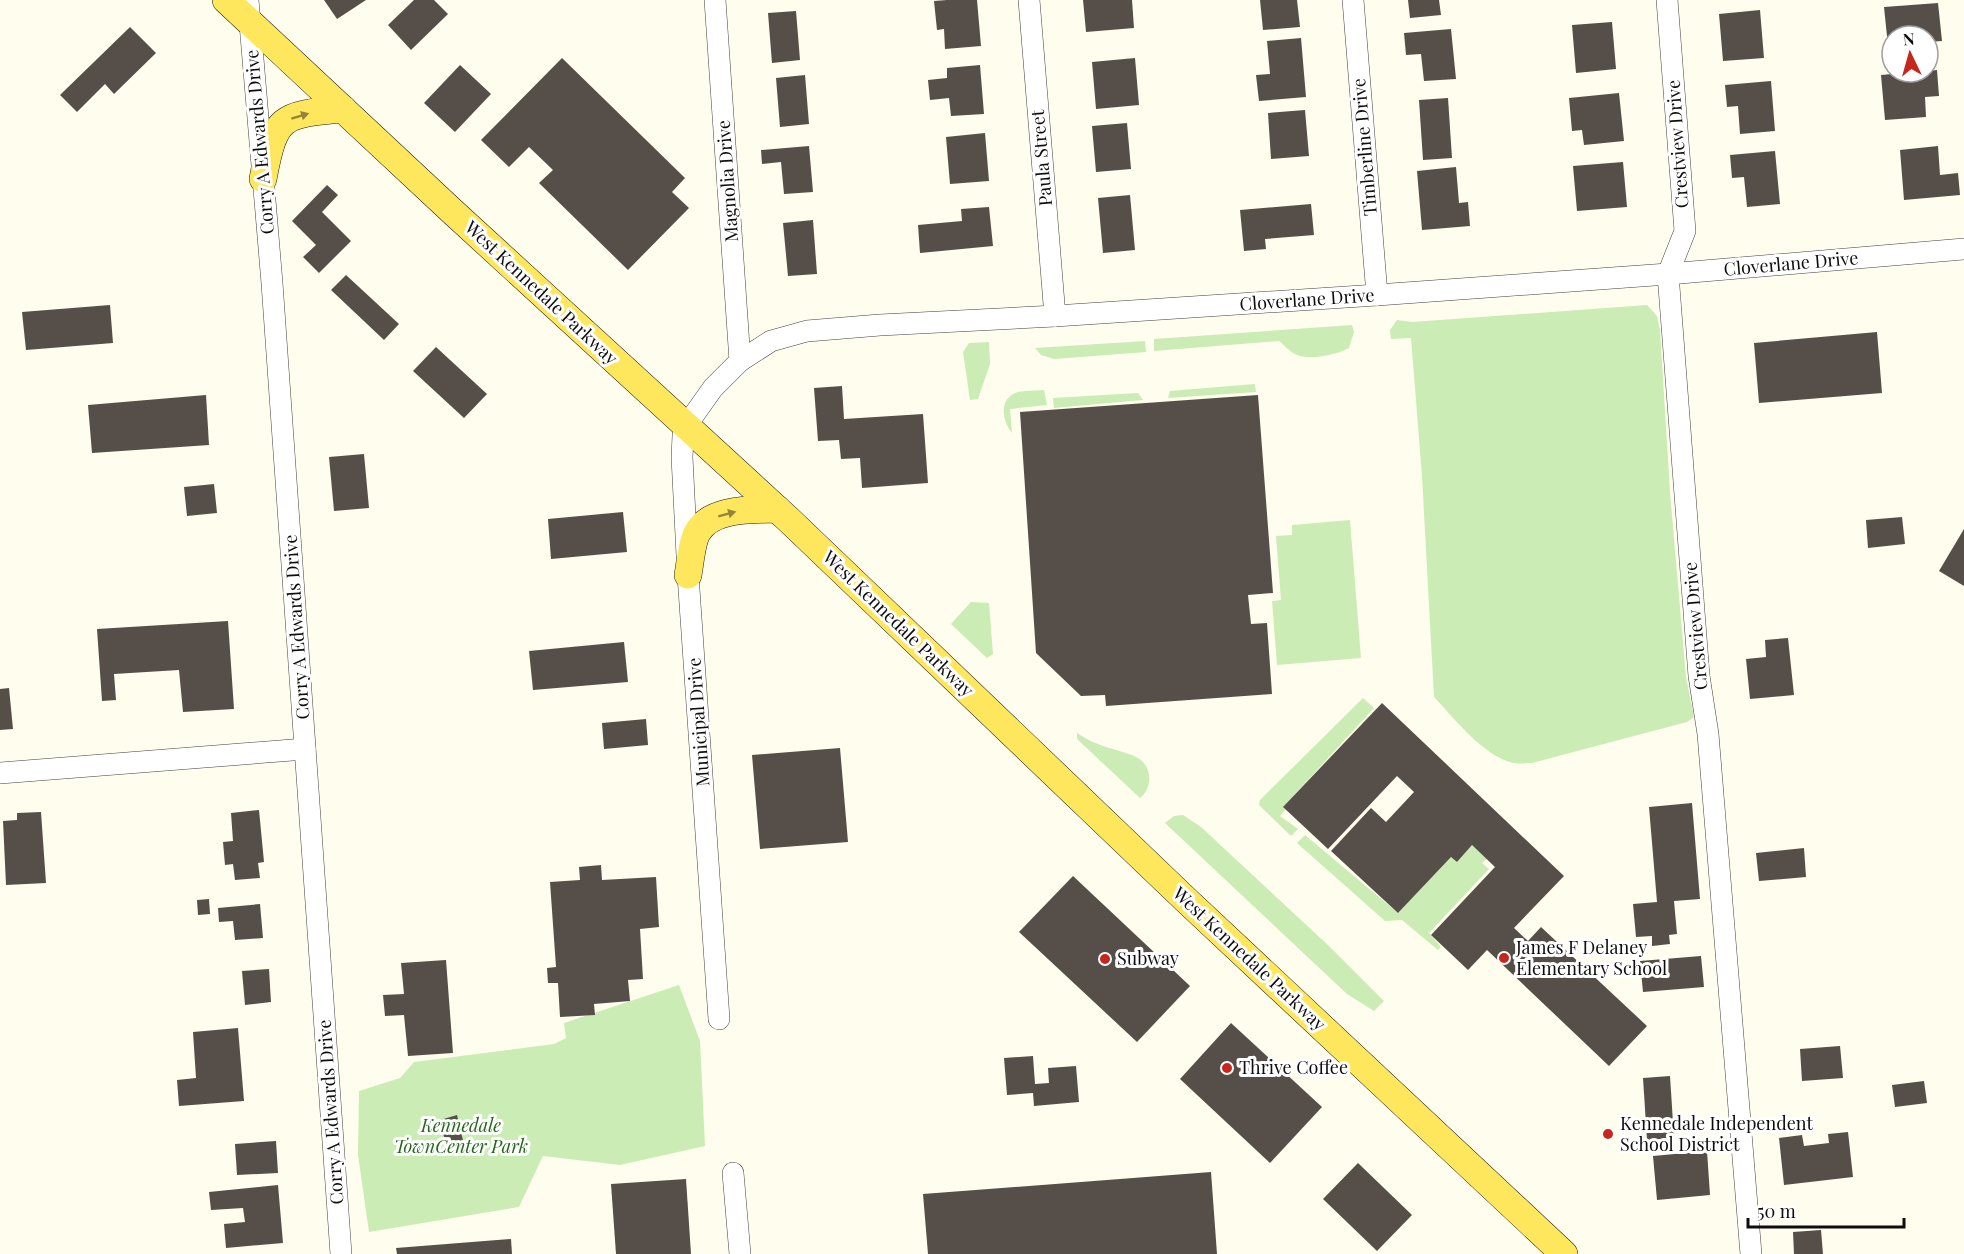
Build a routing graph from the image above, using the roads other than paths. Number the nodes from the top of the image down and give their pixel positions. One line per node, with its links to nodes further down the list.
1 (226, 0): 6 (main road, West Kennedale Parkway)
2 (715, 0): 13 (street, Magnolia Drive)
3 (1029, 0): 12 (street, Paula Street)
4 (1353, 0): 11 (street, Timberline Drive)
5 (1667, 0): 10 (street, Crestview Drive)
6 (249, 11): 7 (main road, West Kennedale Parkway); 8 (street, Corry A Edwards Drive)
7 (343, 110): 8 (main road, one-way to 7); 14 (main road, West Kennedale Parkway)
8 (263, 179): 17 (street, Corry A Edwards Drive)
9 (1964, 249): 10 (street, Cloverlane Drive)
10 (1668, 274): 11 (street, Cloverlane Drive); 24 (street, Crestview Drive)
11 (1377, 295): 12 (street, Cloverlane Drive)
12 (1055, 316): 13 (street, Cloverlane Drive)
13 (740, 361): 14 (street, Cloverlane Drive)
14 (686, 426): 15 (main road, West Kennedale Parkway); 16 (street, Municipal Drive)
15 (777, 509): 16 (main road, one-way to 15); 23 (main road, West Kennedale Parkway)
16 (688, 575): 19 (street, Municipal Drive)
17 (305, 749): 18 (street); 21 (street, Corry A Edwards Drive)
18 (0, 773)
19 (719, 1019)
20 (732, 1173): 22 (street)
21 (341, 1254)
22 (740, 1254)
23 (1564, 1254)
24 (1751, 1254)

